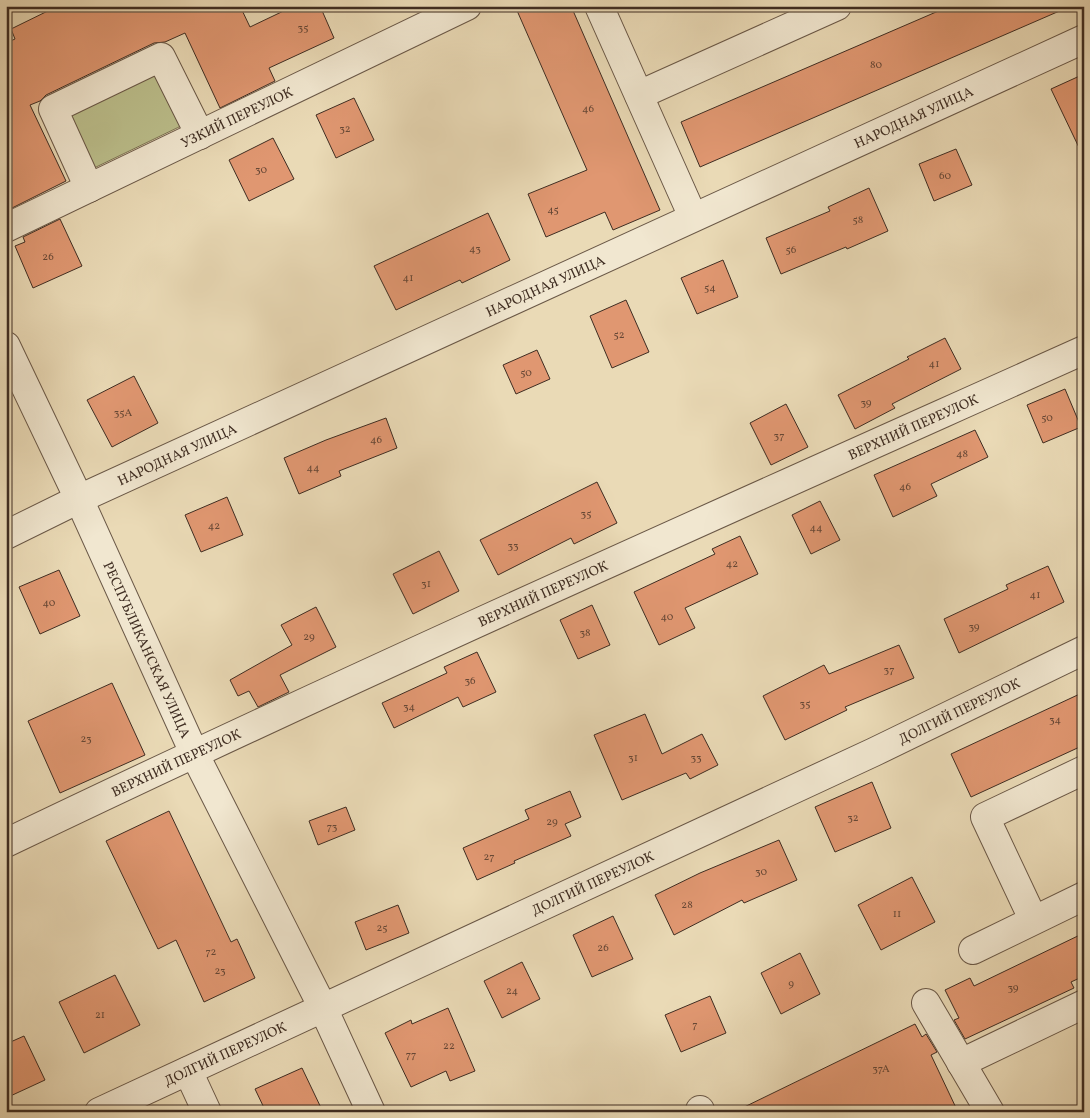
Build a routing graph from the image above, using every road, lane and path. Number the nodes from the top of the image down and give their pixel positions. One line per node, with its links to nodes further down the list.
1 (467, 6): 6 (street, УЗКИЙ ПЕРЕУЛОК)
2 (599, 6): 5 (street)
3 (837, 6): 5 (street)
4 (1084, 39): 8 (street, НАРОДНАЯ УЛИЦА)
5 (639, 95): 8 (street)
6 (200, 135): 7 (street, УЗКИЙ ПЕРЕУЛОК); 7 (street)
7 (89, 188): 9 (street, УЗКИЙ ПЕРЕУЛОК)
8 (694, 217): 12 (street, НАРОДНАЯ УЛИЦА)
9 (6, 228)
10 (6, 346): 12 (street, РЕСПУБЛИКАНСКАЯ УЛИЦА)
11 (1084, 350): 15 (street, ВЕРХНИЙ ПЕРЕУЛОК)
12 (79, 499): 13 (street, НАРОДНАЯ УЛИЦА); 15 (street, РЕСПУБЛИКАНСКАЯ УЛИЦА)
13 (6, 535)
14 (1084, 650): 23 (street, ДОЛГИЙ ПЕРЕУЛОК)
15 (194, 753): 17 (street, ВЕРХНИЙ ПЕРЕУЛОК); 23 (street, РЕСПУБЛИКАНСКАЯ УЛИЦА)
16 (1084, 770): 19 (street)
17 (6, 843)
18 (1084, 896): 19 (street)
19 (1034, 919): 20 (street)
20 (973, 950)
21 (926, 1003): 24 (street)
22 (1084, 1004): 24 (street)
23 (323, 1008): 25 (street, ДОЛГИЙ ПЕРЕУЛОК); 28 (street, РЕСПУБЛИКАНСКАЯ УЛИЦА)
24 (961, 1063): 29 (street)
25 (188, 1071): 26 (street, ДОЛГИЙ ПЕРЕУЛОК); 27 (street)
26 (99, 1112)
27 (207, 1112)
28 (371, 1112)
29 (990, 1112)

